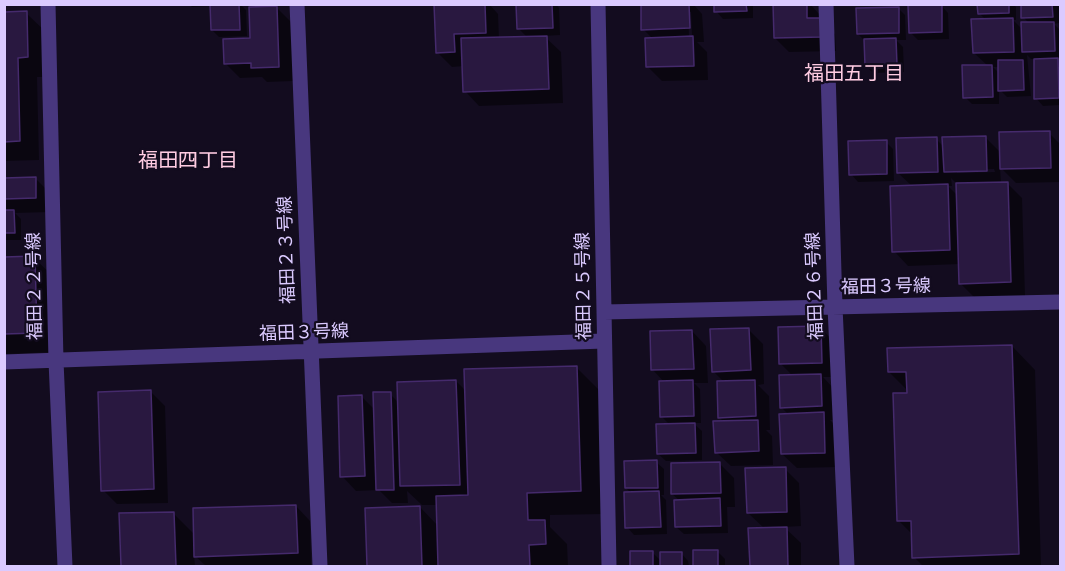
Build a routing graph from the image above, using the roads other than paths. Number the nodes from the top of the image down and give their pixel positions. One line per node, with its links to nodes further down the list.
1 (48, 4): 10 (street, 福田２２号線)
2 (297, 4): 9 (street, 福田２３号線)
3 (598, 4): 7 (street, 福田２５号線)
4 (826, 4): 6 (street, 福田２６号線)
5 (1060, 302): 6 (street, 福田３号線)
6 (835, 307): 7 (street, 福田３号線); 15 (street, 福田２６号線)
7 (604, 312): 8 (street, 福田２５号線)
8 (604, 341): 9 (street, 福田３号線); 14 (street, 福田２５号線)
9 (311, 352): 10 (street, 福田３号線); 13 (street, 福田２３号線)
10 (56, 361): 11 (street, 福田３号線); 12 (street, 福田２２号線)
11 (4, 362)
12 (65, 567)
13 (320, 567)
14 (609, 567)
15 (847, 567)

